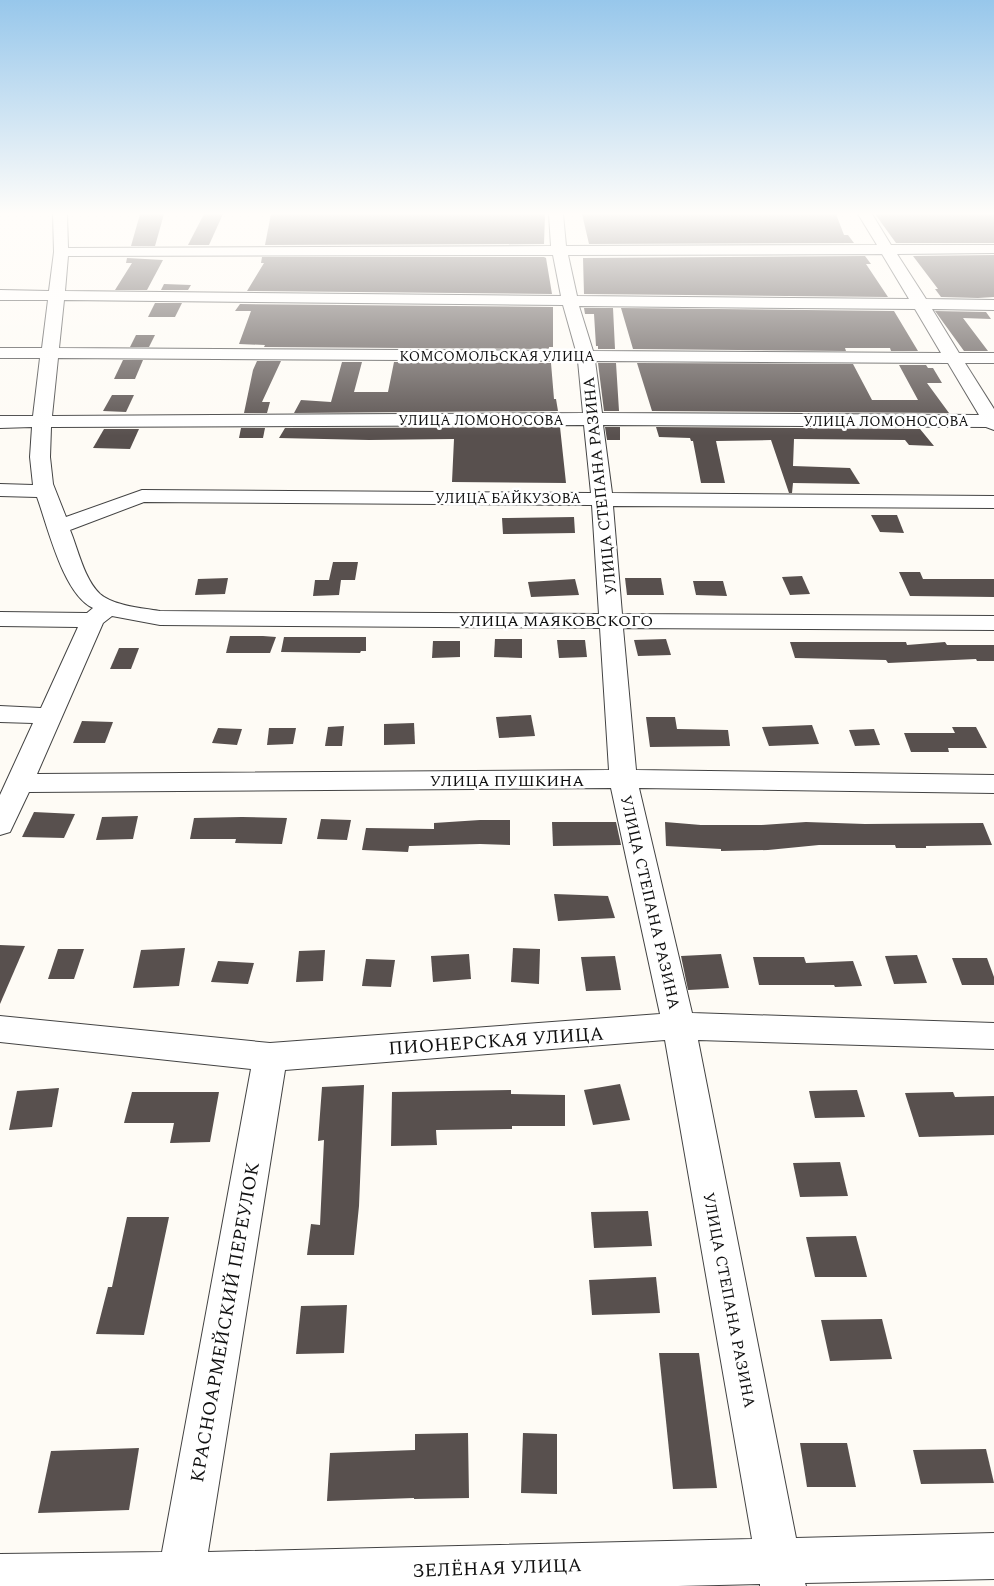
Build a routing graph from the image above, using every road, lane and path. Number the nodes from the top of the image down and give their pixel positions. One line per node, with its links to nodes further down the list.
1 (56, 288): 5 (street)
2 (567, 288): 6 (street, УЛИЦА СТЕПАНА РАЗИНА)
3 (912, 288): 7 (street)
4 (0, 295): 5 (street)
5 (55, 295): 6 (street); 10 (street)
6 (570, 301): 7 (street); 11 (street, УЛИЦА СТЕПАНА РАЗИНА)
7 (922, 304): 8 (street); 12 (street)
8 (994, 305)
9 (0, 353): 10 (street, КОМСОМОЛЬСКАЯ УЛИЦА)
10 (50, 353): 11 (street, КОМСОМОЛЬСКАЯ УЛИЦА); 17 (street)
11 (586, 356): 12 (street, КОМСОМОЛЬСКАЯ УЛИЦА); 14 (street, УЛИЦА СТЕПАНА РАЗИНА)
12 (953, 357): 13 (street, КОМСОМОЛЬСКАЯ УЛИЦА); 16 (street)
13 (994, 358)
14 (593, 419): 16 (street, УЛИЦА ЛОМОНОСОВА); 17 (street, УЛИЦА ЛОМОНОСОВА); 20 (street, УЛИЦА СТЕПАНА РАЗИНА)
15 (0, 422): 17 (street, УЛИЦА ЛОМОНОСОВА)
16 (993, 422)
17 (42, 423): 19 (street)
18 (0, 490): 19 (street)
19 (45, 491): 22 (street)
20 (602, 498): 21 (street, УЛИЦА БАЙКУЗОВА); 22 (street, УЛИЦА БАЙКУЗОВА); 25 (street, УЛИЦА СТЕПАНА РАЗИНА)
21 (994, 502)
22 (58, 527): 23 (street)
23 (107, 613): 24 (street, УЛИЦА МАЯКОВСКОГО); 25 (street, УЛИЦА МАЯКОВСКОГО); 28 (street)
24 (0, 619)
25 (612, 620): 26 (street, УЛИЦА МАЯКОВСКОГО); 29 (street, УЛИЦА СТЕПАНА РАЗИНА)
26 (994, 623)
27 (0, 714): 28 (street)
28 (50, 716): 30 (street)
29 (623, 779): 30 (street, УЛИЦА ПУШКИНА); 31 (street, УЛИЦА ПУШКИНА); 33 (street, УЛИЦА СТЕПАНА РАЗИНА)
30 (20, 783): 32 (street)
31 (994, 784)
32 (0, 825)
33 (679, 1026): 35 (street, ПИОНЕРСКАЯ УЛИЦА); 36 (street, ПИОНЕРСКАЯ УЛИЦА); 38 (street, УЛИЦА СТЕПАНА РАЗИНА)
34 (0, 1030): 36 (street, ПИОНЕРСКАЯ УЛИЦА)
35 (994, 1036)
36 (270, 1057): 40 (street, КРАСНОАРМЕЙСКИЙ ПЕРЕУЛОК)
37 (994, 1556): 38 (street, ЗЕЛЁНАЯ УЛИЦА)
38 (781, 1573): 40 (street, ЗЕЛЁНАЯ УЛИЦА)
39 (0, 1578): 40 (street, ЗЕЛЁНАЯ УЛИЦА)
40 (180, 1581)

